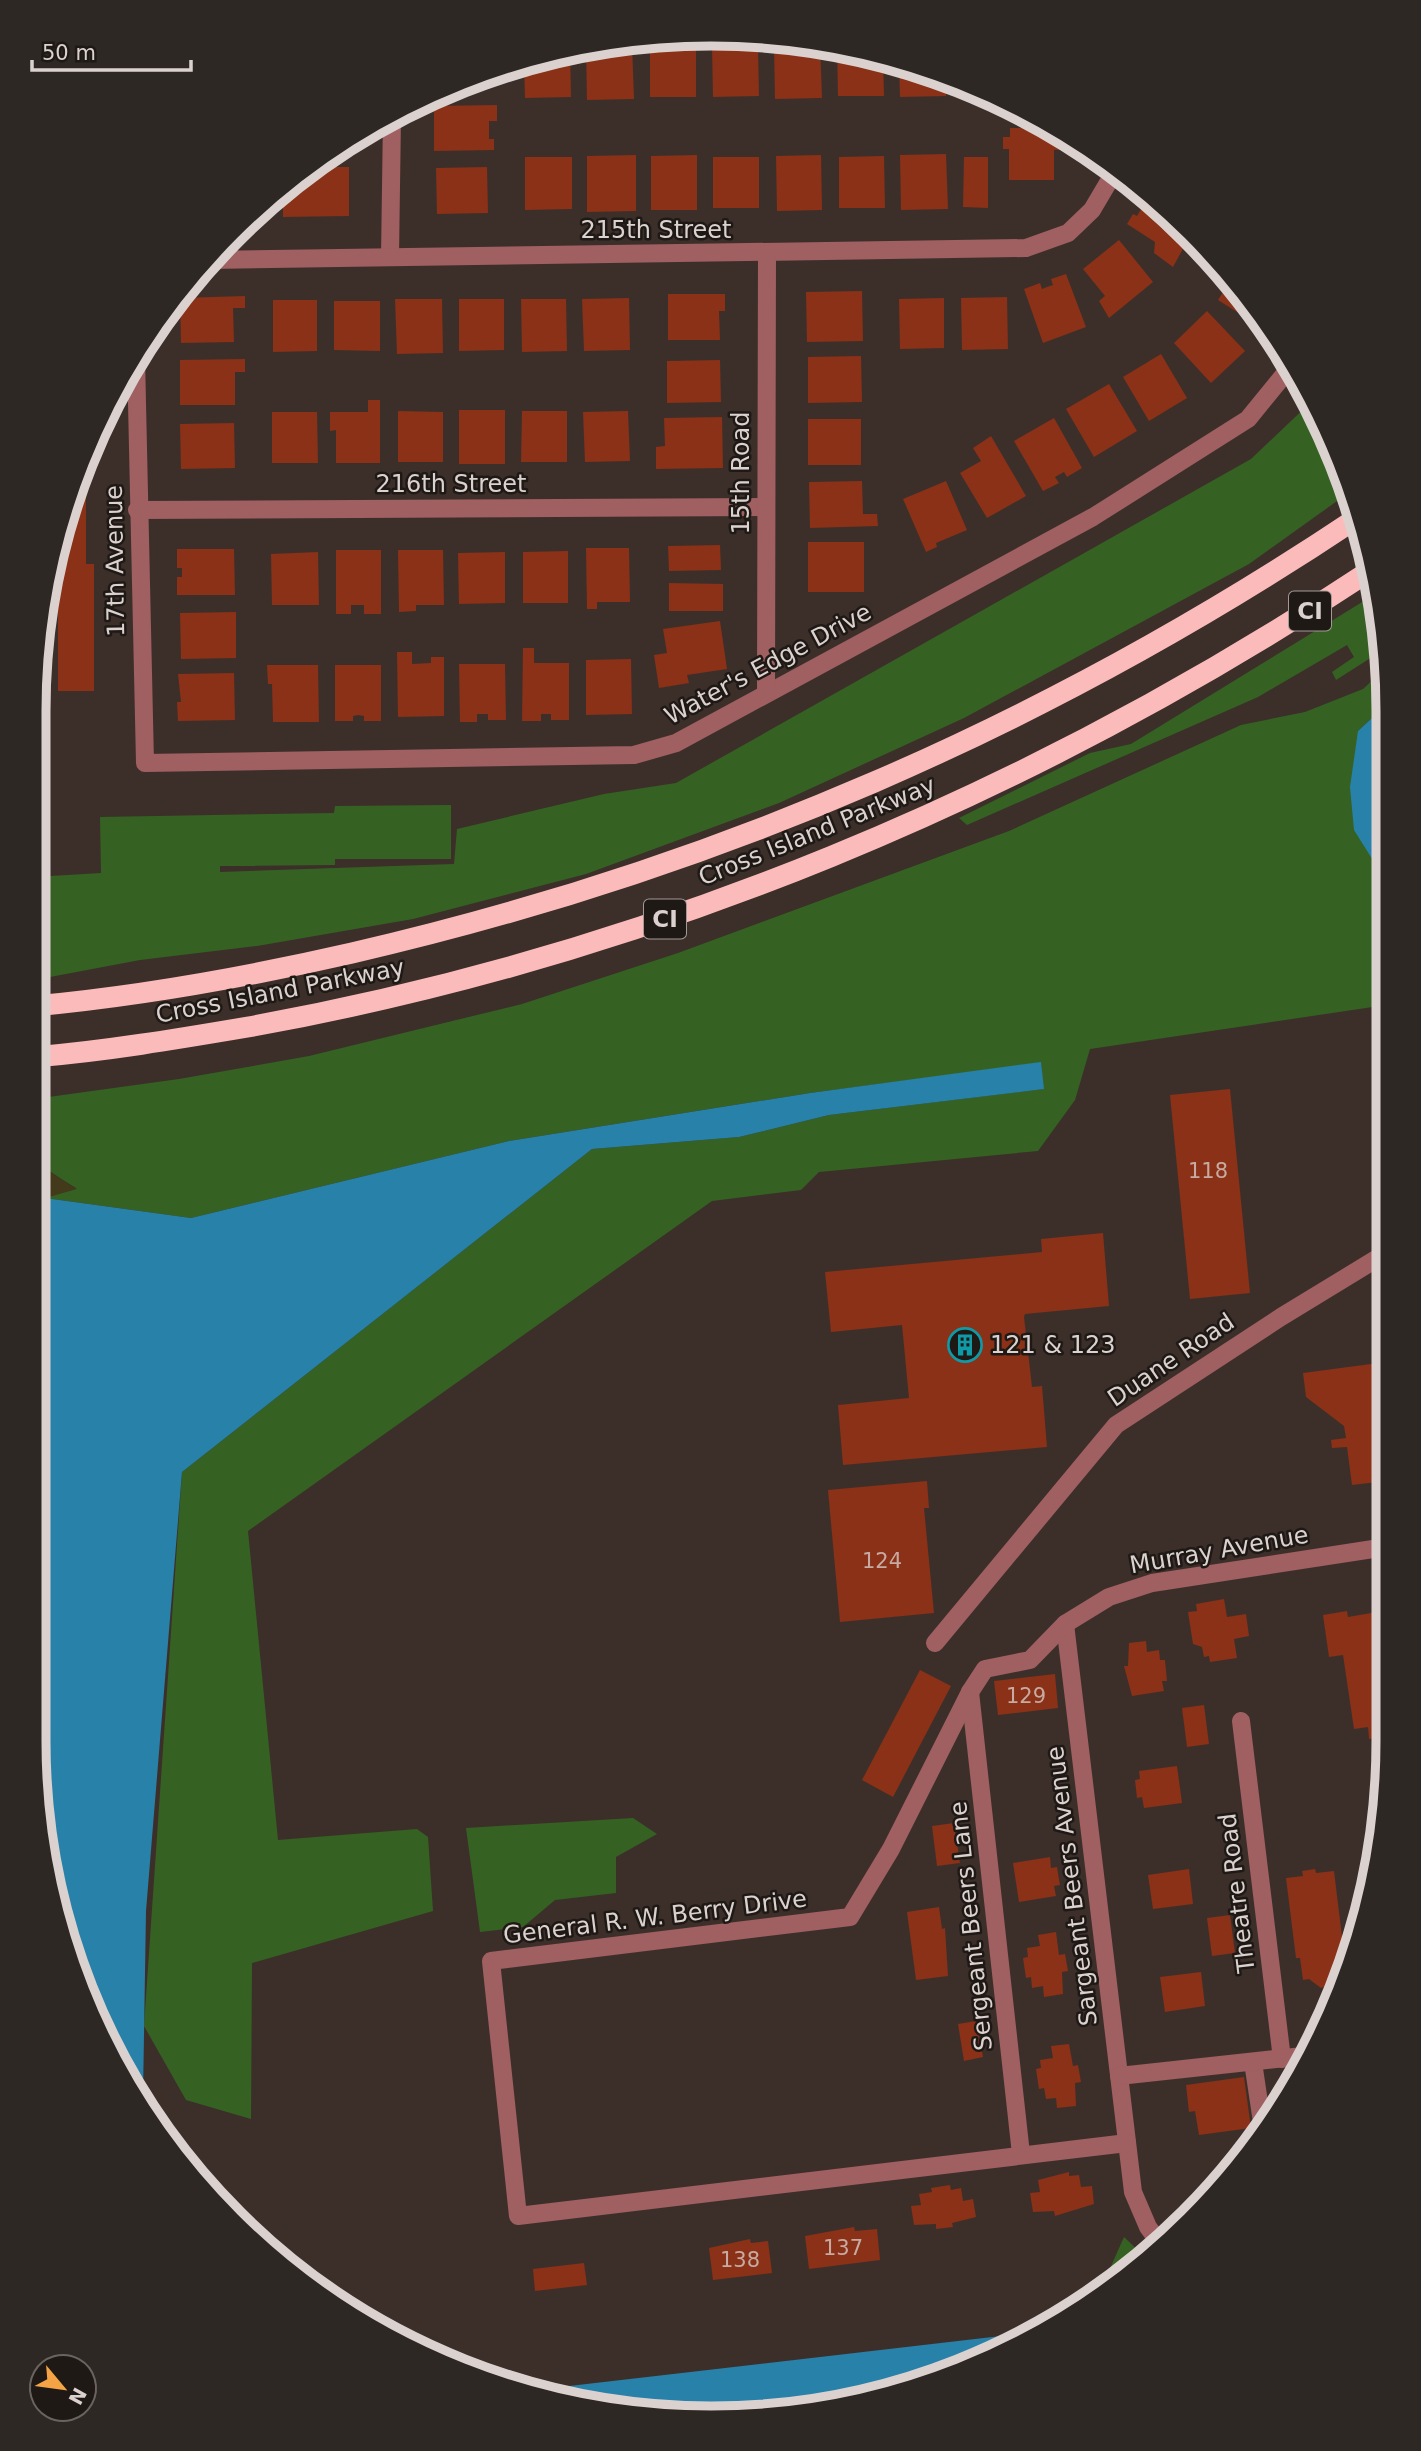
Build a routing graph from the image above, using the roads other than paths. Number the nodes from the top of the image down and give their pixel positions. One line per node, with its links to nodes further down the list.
1 (392, 127): 4 (street)
2 (1110, 179): 3 (street, 215th Street)
3 (766, 254): 4 (street, 215th Street); 8 (street, 15th Road)
4 (390, 257): 5 (street, 215th Street)
5 (222, 260)
6 (1284, 375): 12 (street, Water's Edge Drive)
7 (136, 376): 9 (street, 17th Avenue)
8 (764, 507): 9 (street, 216th Street); 12 (street, 15th Road)
9 (137, 510): 13 (street, 17th Avenue)
10 (1348, 522): 14 (highway, Cross Island Parkway / CI)
11 (1362, 576): 15 (highway, Cross Island Parkway / CI)
12 (766, 693): 13 (street, Water's Edge Drive)
13 (145, 763)
14 (46, 1004)
15 (46, 1056)
16 (1376, 1259): 19 (street, Duane Road)
17 (1376, 1549): 18 (street, Murray Avenue)
18 (1065, 1624): 20 (street, Murray Avenue); 25 (street, Sargeant Beers Avenue)
19 (935, 1643)
20 (970, 1692): 28 (street, Sergeant Beers Lane); 28 (street, General R. W. Berry Drive)
21 (1241, 1721): 23 (street, Theatre Road)
22 (1295, 2057): 23 (street)
23 (1282, 2059): 24 (street)
24 (1253, 2062): 25 (street); 26 (street)
25 (1119, 2076): 27 (street, Sargeant Beers Avenue)
26 (1260, 2114)
27 (1128, 2143): 28 (street, General R. W. Berry Drive); 29 (street, Sargeant Beers Avenue)
28 (1021, 2154)
29 (1154, 2235)

